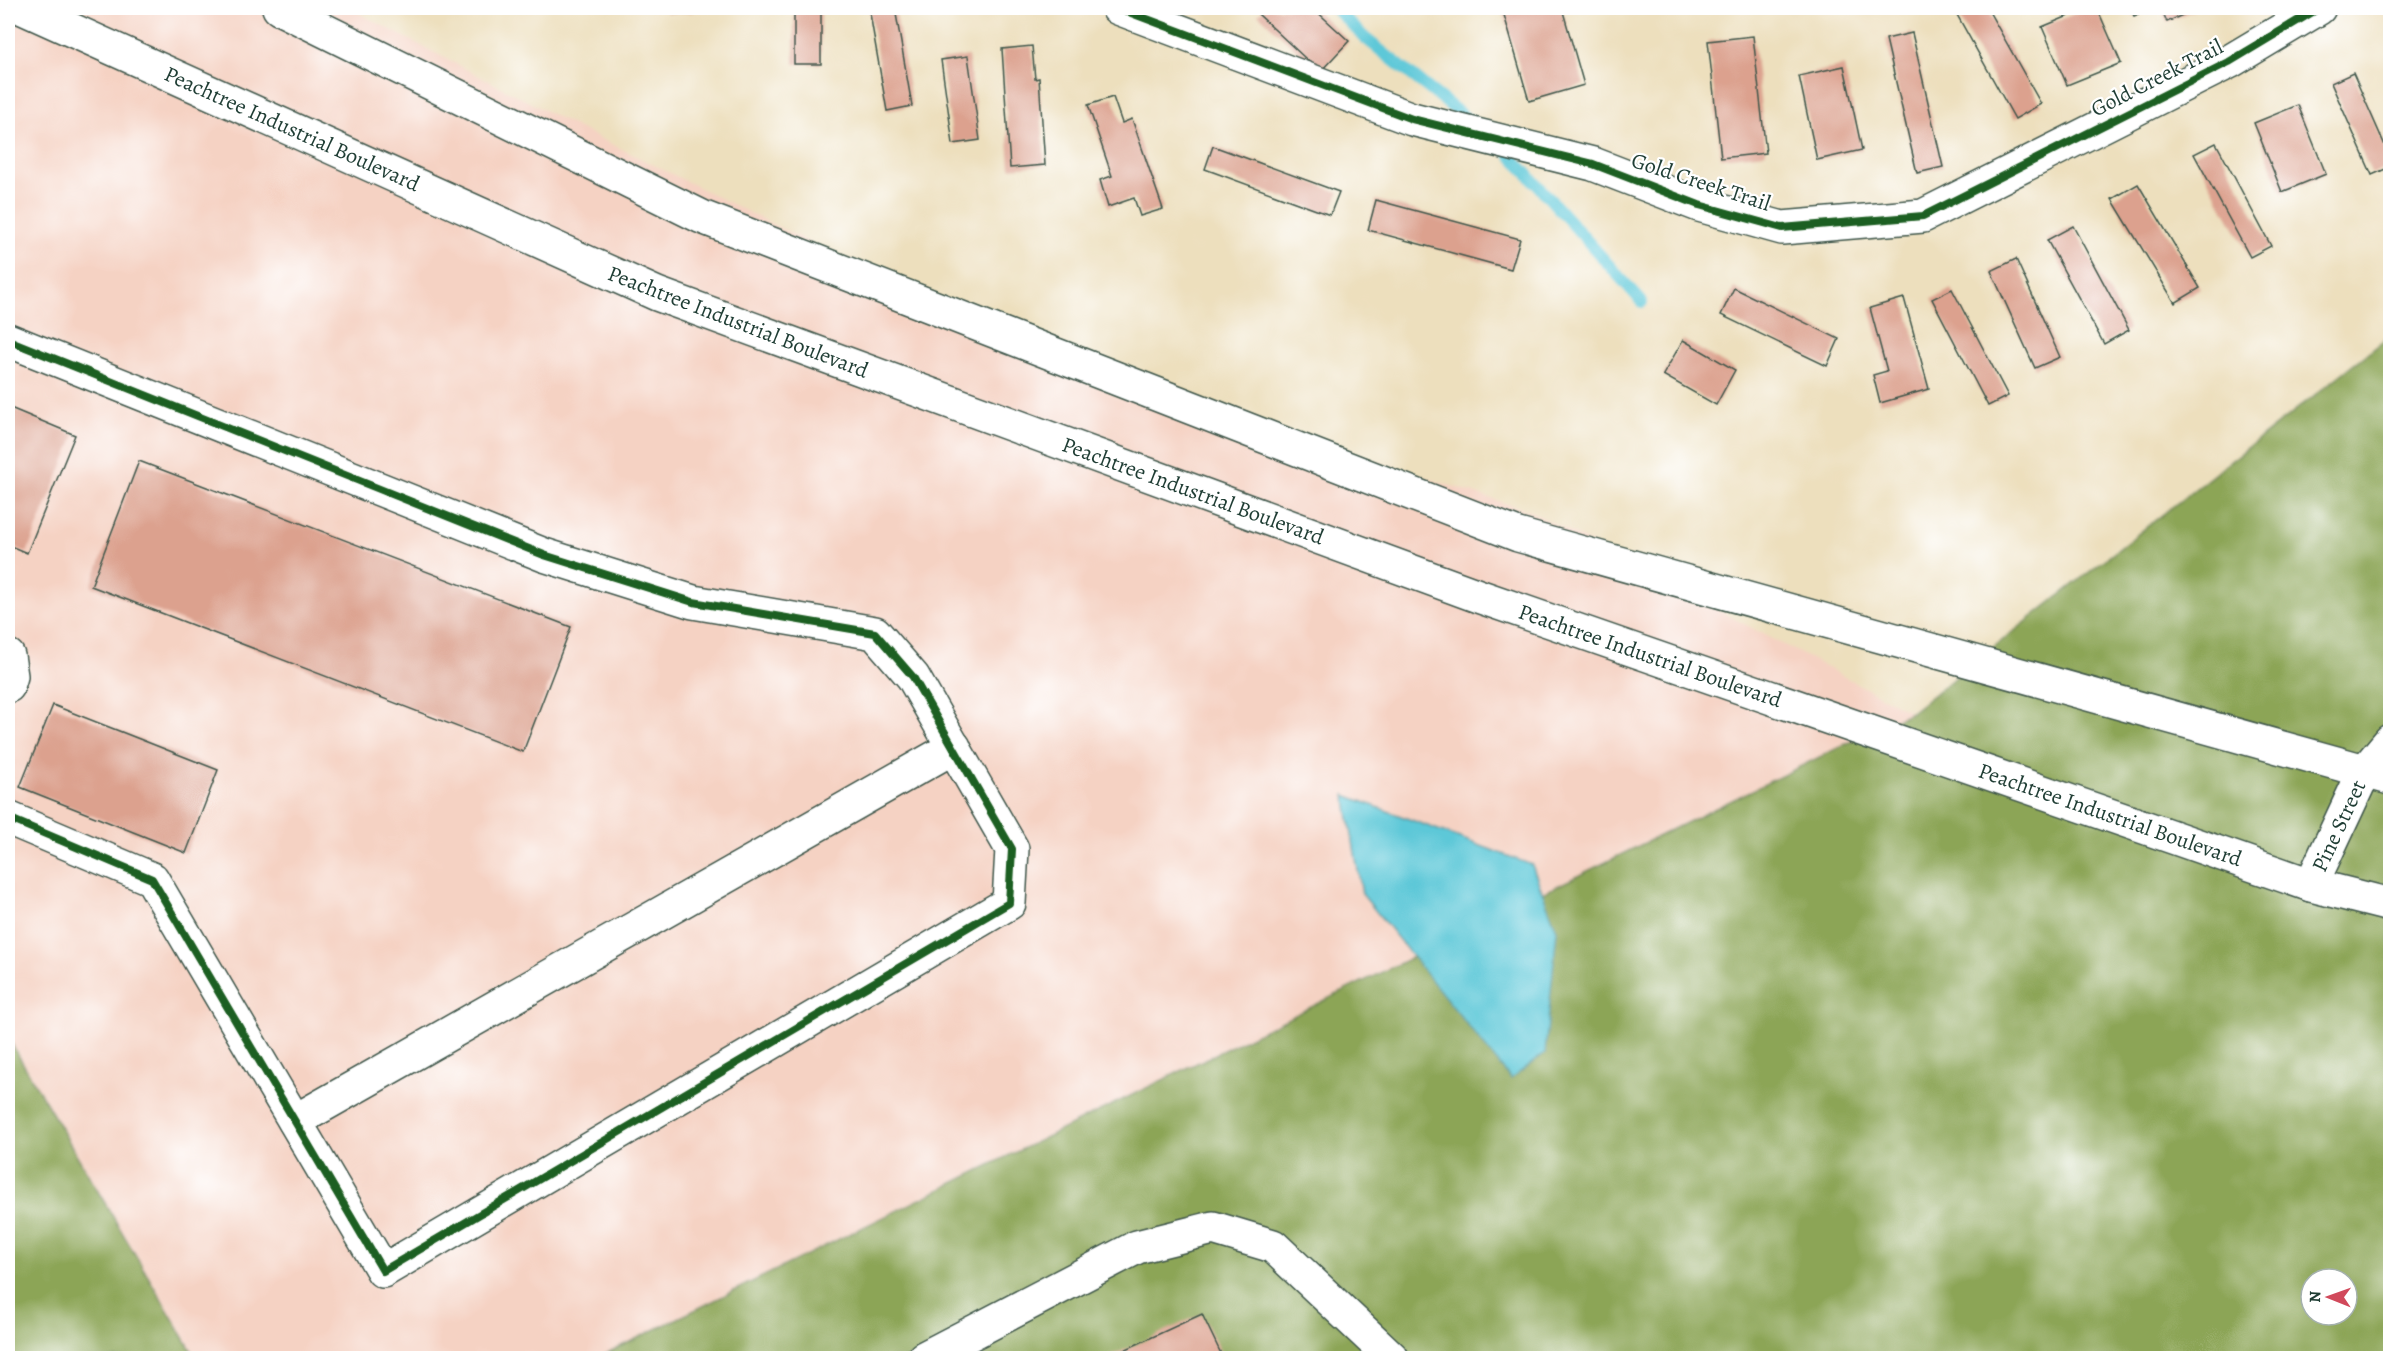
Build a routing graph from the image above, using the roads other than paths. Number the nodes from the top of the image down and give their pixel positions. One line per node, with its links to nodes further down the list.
1 (23, 8): 12 (street, Peachtree Industrial Boulevard)
2 (279, 8): 10 (street)
3 (1118, 8): 4 (street, Gold Creek Trail)
4 (2319, 8)
5 (8, 340): 9 (street)
6 (8, 656): 7 (street)
7 (8, 686)
8 (2391, 741): 10 (street, Pine Street)
9 (954, 747): 14 (street); 14 (street)
10 (2377, 775): 12 (street, Pine Street)
11 (8, 818): 14 (street)
12 (2311, 885): 13 (street, Peachtree Industrial Boulevard)
13 (2391, 904)
14 (295, 1121)
15 (924, 1359): 16 (street)
16 (1392, 1359)

